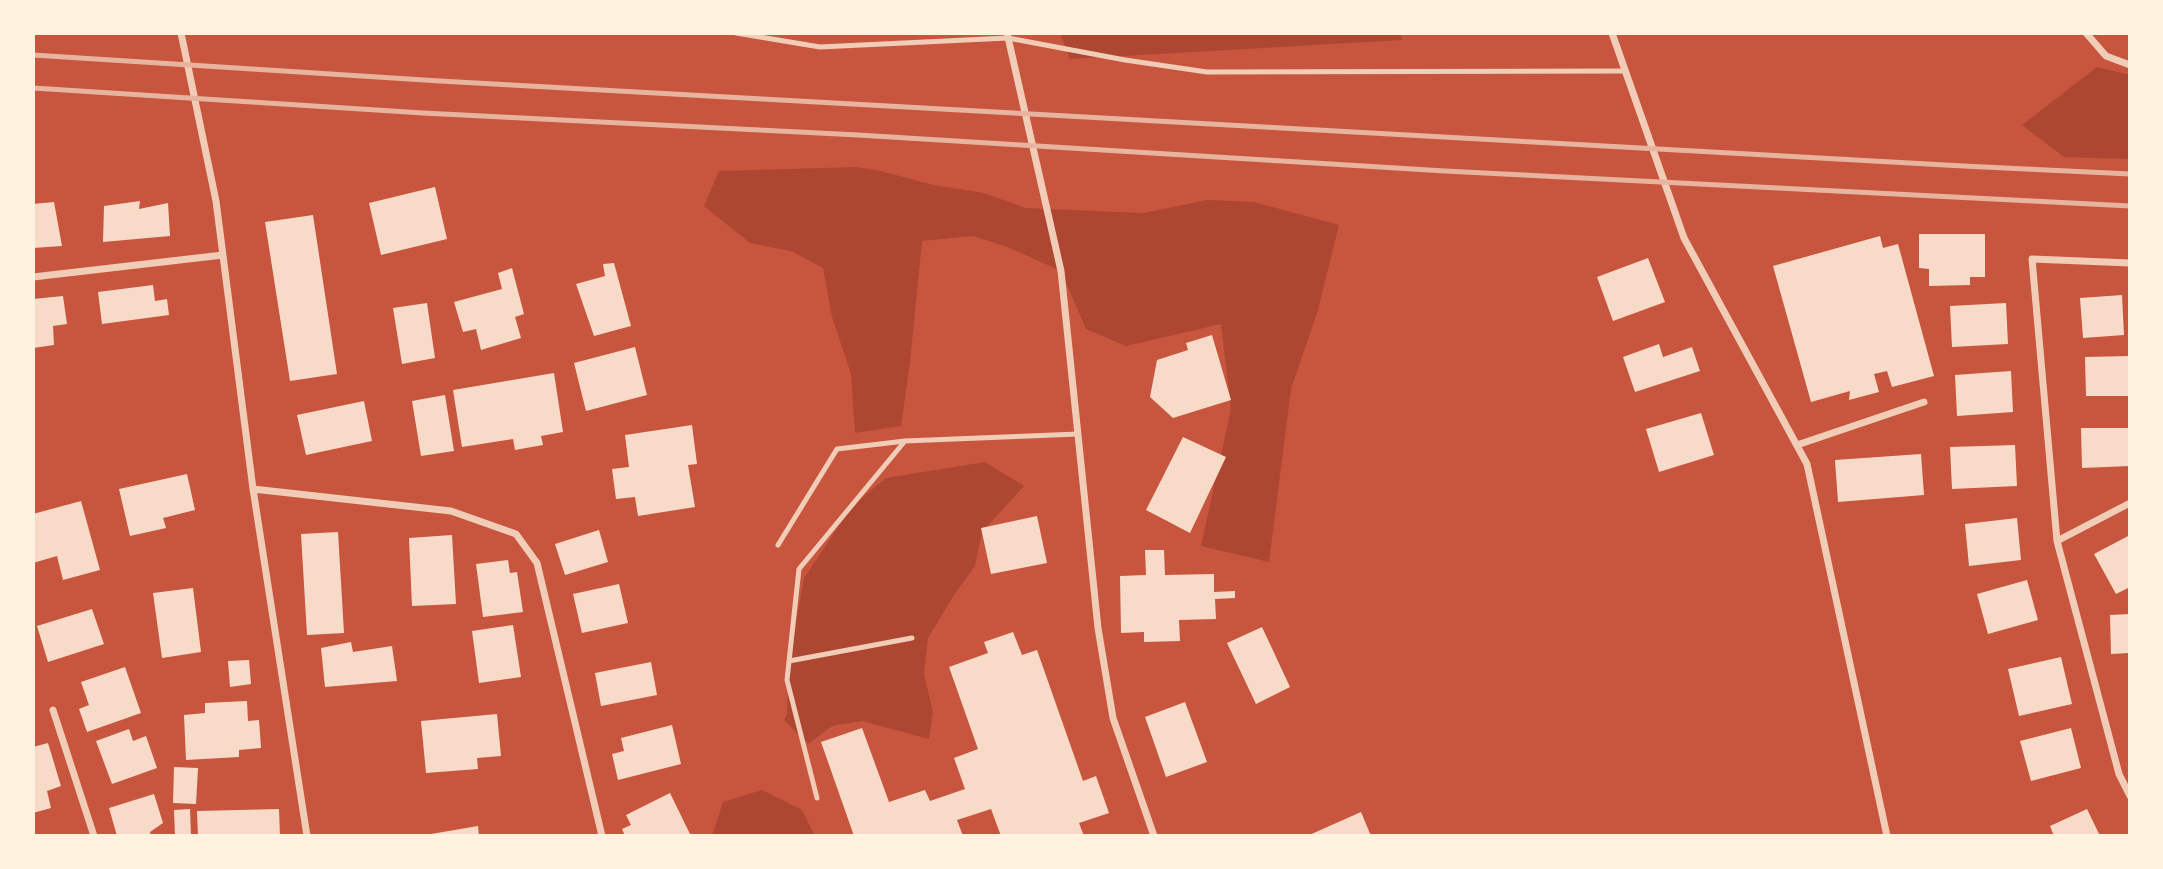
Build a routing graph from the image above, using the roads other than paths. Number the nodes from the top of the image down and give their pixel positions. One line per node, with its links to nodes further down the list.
1 (181, 33): 8 (street)
2 (736, 33): 5 (lane)
3 (1612, 33): 7 (street)
4 (2086, 33): 6 (street)
5 (1008, 36): 7 (lane); 12 (street)
6 (2130, 65)
7 (1626, 71): 14 (street)
8 (223, 255): 10 (street); 15 (street)
9 (2130, 263): 17 (street)
10 (33, 277)
11 (1924, 402): 14 (street)
12 (1078, 433): 13 (lane); 27 (street)
13 (905, 442): 18 (lane); 20 (lane)
14 (1797, 445): 28 (street)
15 (253, 489): 25 (street); 26 (street)
16 (2130, 503): 17 (street)
17 (2057, 541): 22 (street)
18 (779, 545)
19 (912, 638): 20 (lane)
20 (789, 661): 23 (lane)
21 (53, 710): 24 (street)
22 (2130, 796)
23 (817, 799)
24 (94, 836)
25 (307, 836)
26 (602, 836)
27 (1154, 836)
28 (1887, 836)

